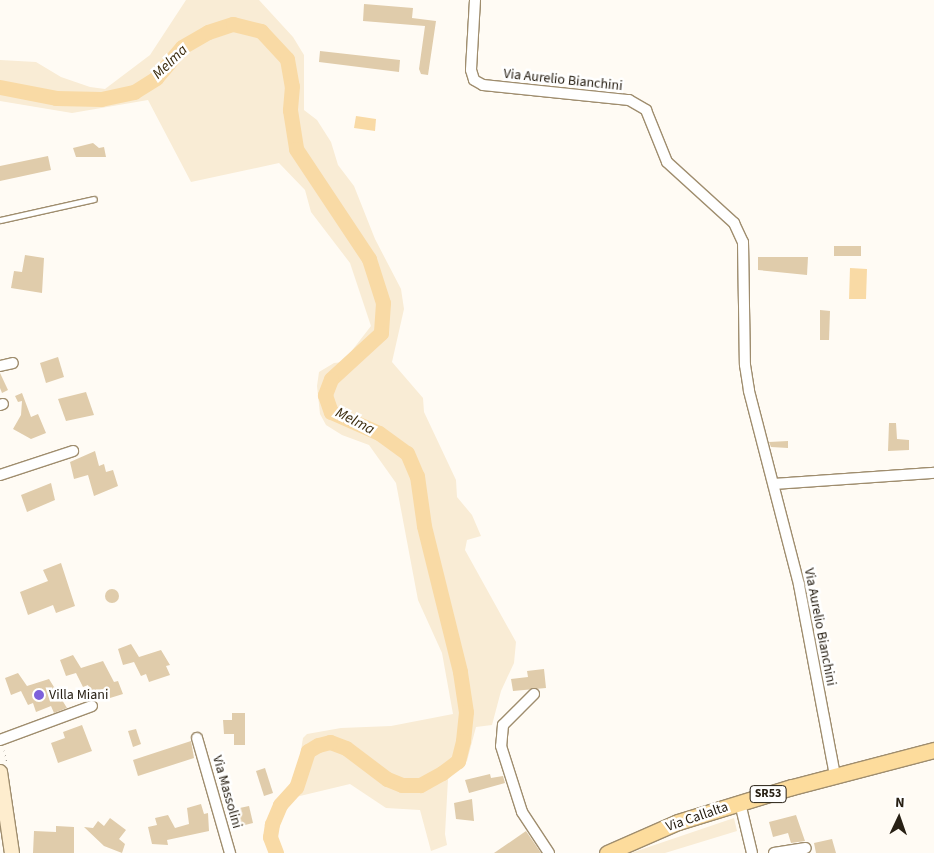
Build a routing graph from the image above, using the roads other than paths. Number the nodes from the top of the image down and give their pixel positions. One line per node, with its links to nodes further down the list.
1 (475, 0): 9 (street, Via Aurelio Bianchini)
2 (94, 199): 3 (lane)
3 (0, 220)
4 (13, 363): 5 (street)
5 (0, 366)
6 (73, 451): 8 (street)
7 (934, 473): 9 (street)
8 (0, 475)
9 (775, 484): 16 (street, Via Aurelio Bianchini)
10 (534, 694): 21 (street)
11 (92, 706): 13 (street)
12 (197, 738): 20 (street, Via Massolini)
13 (0, 740)
14 (934, 750): 16 (main road, Via Callalta / SR53)
15 (0, 772): 19 (street)
16 (836, 776): 17 (main road, Via Callalta / SR53)
17 (740, 803): 22 (main road, Via Callalta / SR53); 23 (street)
18 (806, 848): 24 (street)
19 (12, 853)
20 (230, 853)
21 (549, 853)
22 (607, 853)
23 (752, 853)
24 (774, 853)

